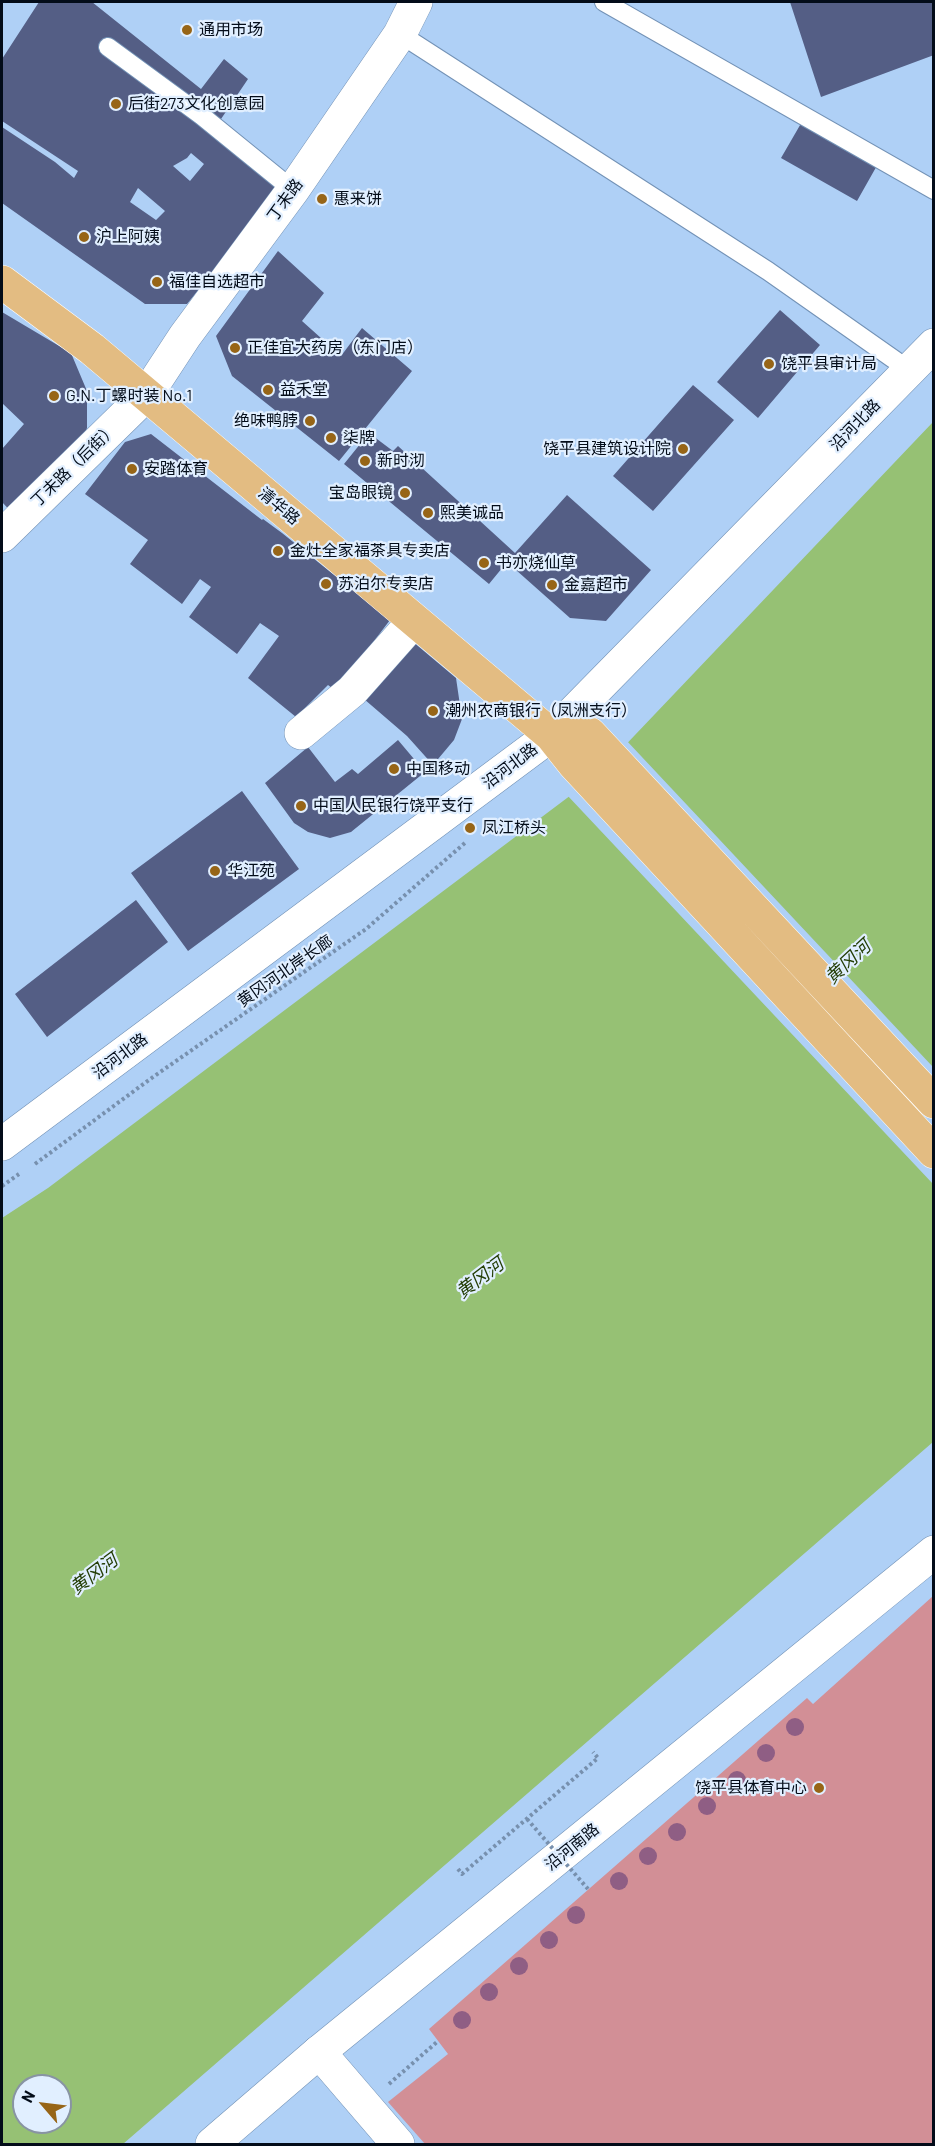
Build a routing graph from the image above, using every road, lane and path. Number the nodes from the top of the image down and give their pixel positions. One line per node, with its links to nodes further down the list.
1 (416, 2): 3 (street, 丁未路)
2 (604, 2): 5 (lane)
3 (400, 34): 6 (street, 丁未路); 9 (lane)
4 (108, 46): 6 (lane)
5 (933, 189)
6 (293, 190): 10 (street, 丁未路)
7 (2, 282): 10 (main road, 清华路)
8 (933, 345): 9 (street, 沿河北路)
9 (909, 370): 14 (street, 沿河北路)
10 (147, 394): 11 (street, 丁未路（后街）); 12 (main road, 清华路)
11 (2, 536)
12 (414, 621): 13 (street); 14 (main road, 清华路)
13 (300, 733)
14 (551, 735): 15 (main road, 清华路); 18 (street, 沿河北路)
15 (586, 753): 17 (main road); 19 (main road)
16 (471, 839): 20 (path, 黄冈河北岸长廊)
17 (933, 1102)
18 (2, 1144)
19 (933, 1152)
20 (30, 1167)
21 (20, 1173): 22 (path)
22 (2, 1186)
23 (933, 1552): 29 (street, 沿河南路)
24 (593, 1752): 25 (path)
25 (527, 1819): 26 (path); 27 (path, bridge)
26 (458, 1869)
27 (588, 1889)
28 (438, 2041): 30 (path)
29 (319, 2052): 30 (street); 31 (street, 沿河南路)
30 (365, 2106): 32 (street)
31 (212, 2145)
32 (398, 2145)

